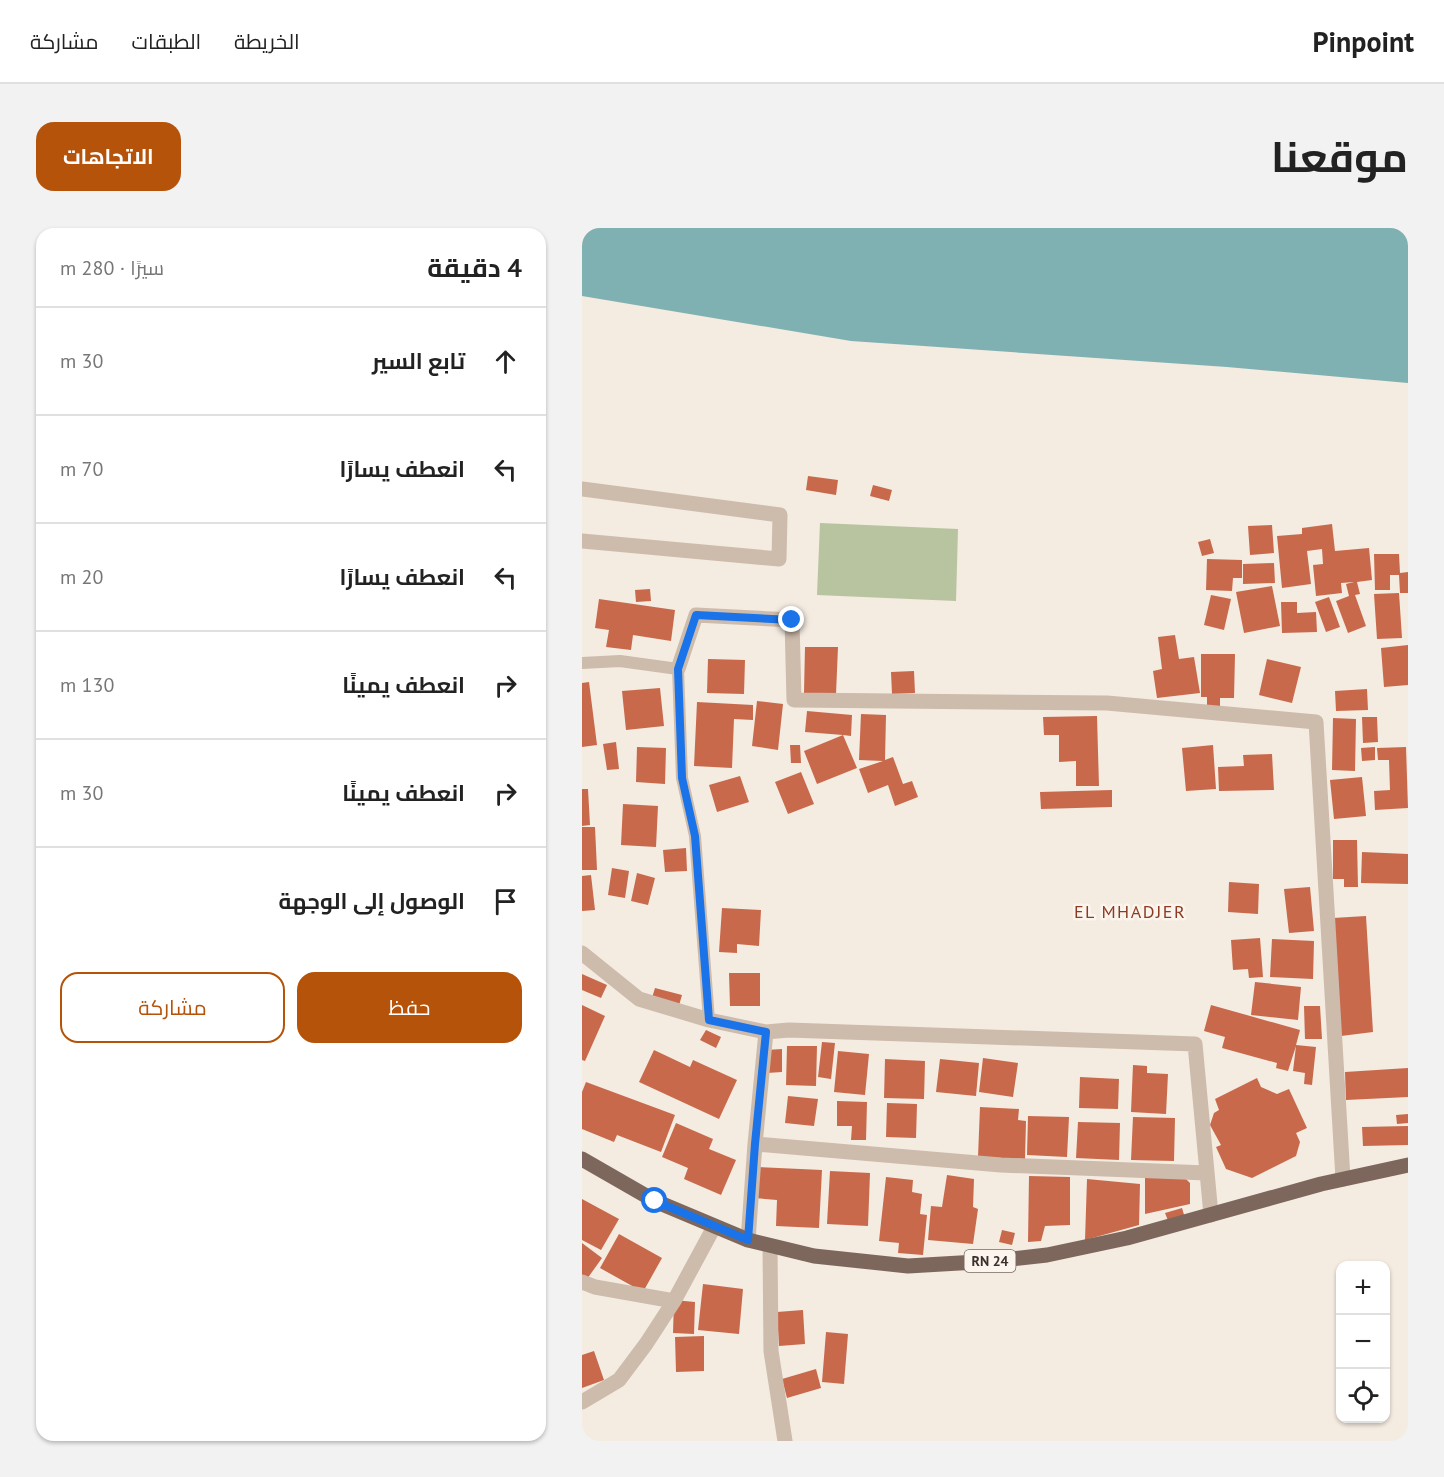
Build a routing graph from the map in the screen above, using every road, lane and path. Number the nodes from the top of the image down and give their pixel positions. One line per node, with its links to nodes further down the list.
1 (582, 489): 2 (street)
2 (582, 541)
3 (582, 663): 4 (lane)
4 (678, 669): 6 (lane); 12 (street)
5 (582, 953): 6 (street)
6 (709, 1020): 7 (street)
7 (766, 1032): 8 (street); 11 (street)
8 (755, 1144): 11 (street); 15 (street)
9 (582, 1159): 14 (main road, RN 24)
10 (1408, 1166): 12 (main road, RN 24)
11 (1207, 1173): 13 (street)
12 (1344, 1179): 13 (main road, RN 24)
13 (1211, 1215): 16 (main road, RN 24)
14 (714, 1227): 15 (main road, RN 24); 18 (street)
15 (748, 1240): 16 (main road, RN 24)
16 (770, 1246): 20 (street)
17 (582, 1282): 18 (street)
18 (674, 1300): 19 (street)
19 (582, 1402)
20 (784, 1441)

